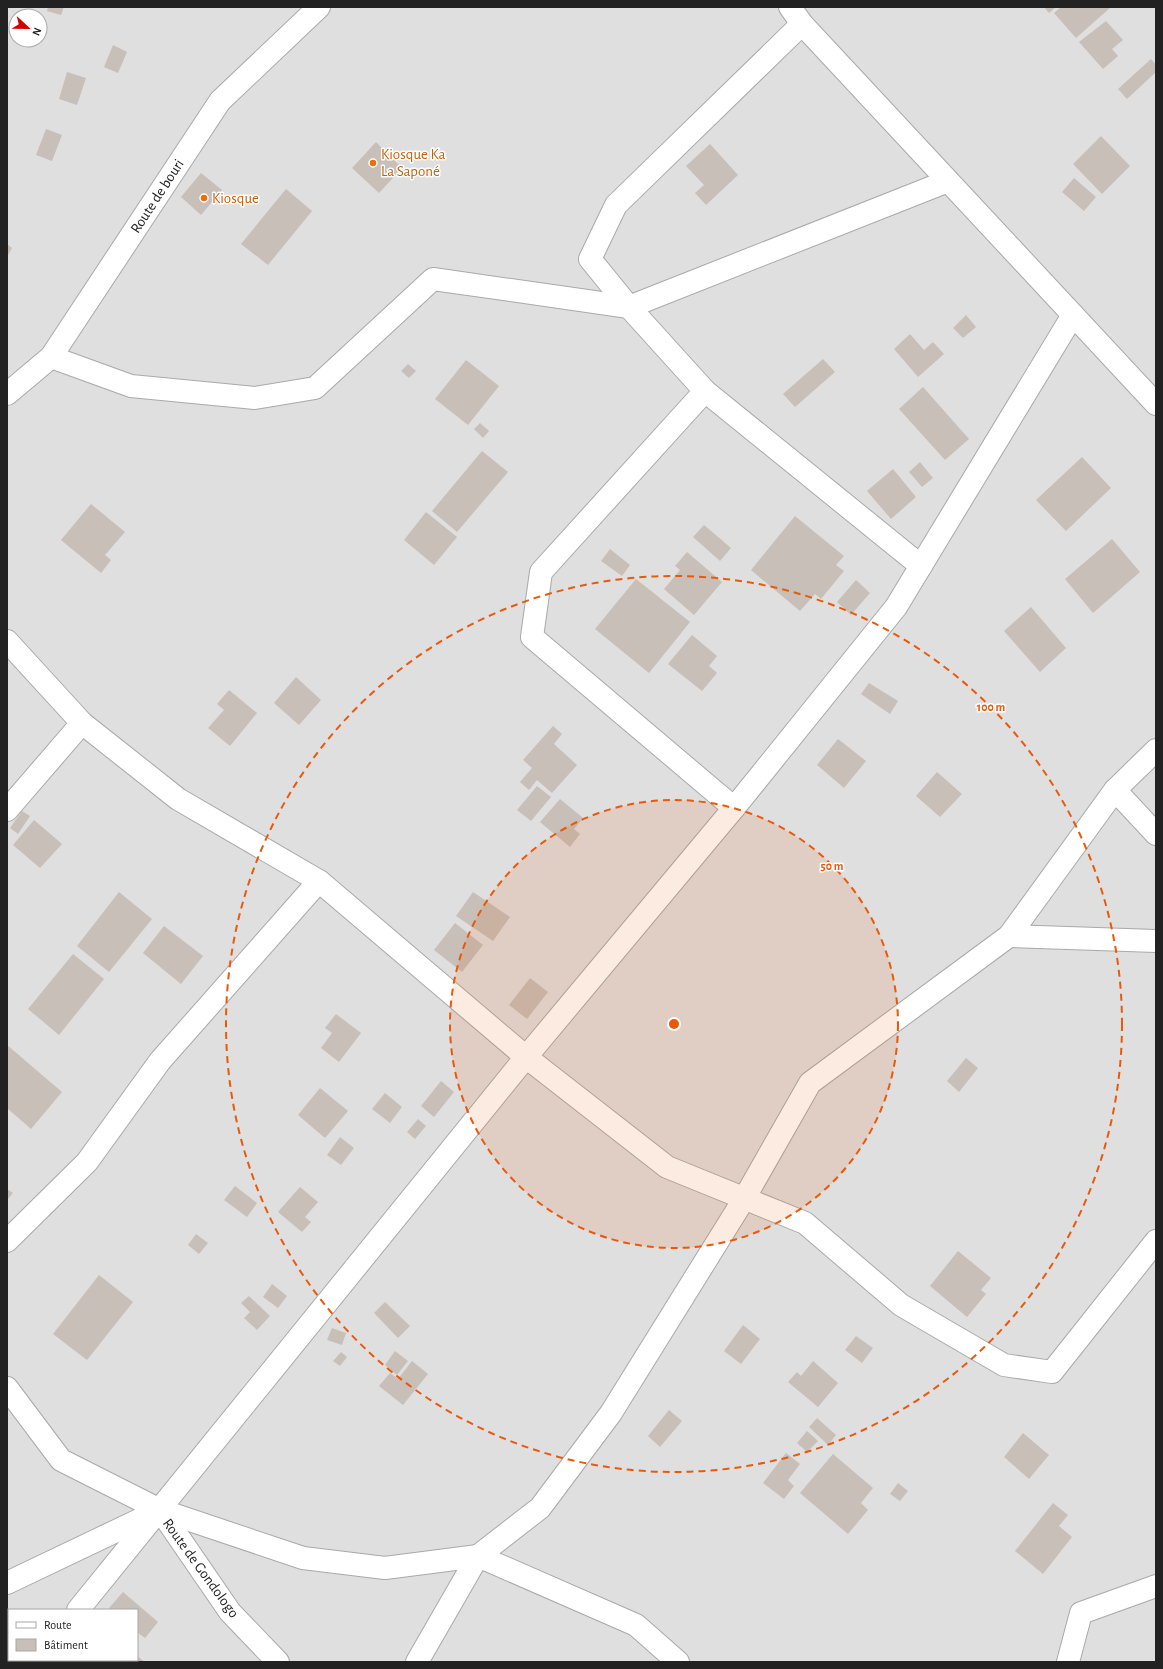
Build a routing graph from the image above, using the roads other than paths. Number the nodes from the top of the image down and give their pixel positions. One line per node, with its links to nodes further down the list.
1 (319, 7): 6 (street, Route de bouri)
2 (796, 16): 3 (street); 4 (street)
3 (948, 181): 4 (street); 5 (street)
4 (629, 307): 6 (street); 7 (street)
5 (1073, 315): 9 (street); 10 (street)
6 (51, 357): 8 (street, Route de bouri)
7 (705, 391): 10 (street); 15 (street)
8 (7, 394)
9 (1156, 404)
10 (921, 566): 15 (street)
11 (7, 641): 12 (street)
12 (82, 723): 16 (street); 18 (street)
13 (1156, 750): 14 (street)
14 (1115, 790): 17 (street); 19 (street)
15 (734, 808): 21 (street)
16 (7, 810)
17 (1156, 834)
18 (319, 881): 21 (street); 23 (street)
19 (1009, 936): 20 (street); 22 (street)
20 (1156, 941)
21 (526, 1057): 22 (street); 26 (street)
22 (744, 1199): 24 (street); 27 (street)
23 (7, 1241)
24 (1156, 1241)
25 (7, 1388): 26 (street)
26 (160, 1510): 27 (street); 28 (street, Route de Gondologo); 30 (street); 31 (street, Route de Gondologo)
27 (478, 1556): 32 (street); 33 (street)
28 (7, 1583)
29 (1156, 1586): 34 (street)
30 (79, 1609)
31 (278, 1662)
32 (417, 1662)
33 (678, 1662)
34 (1068, 1662)

